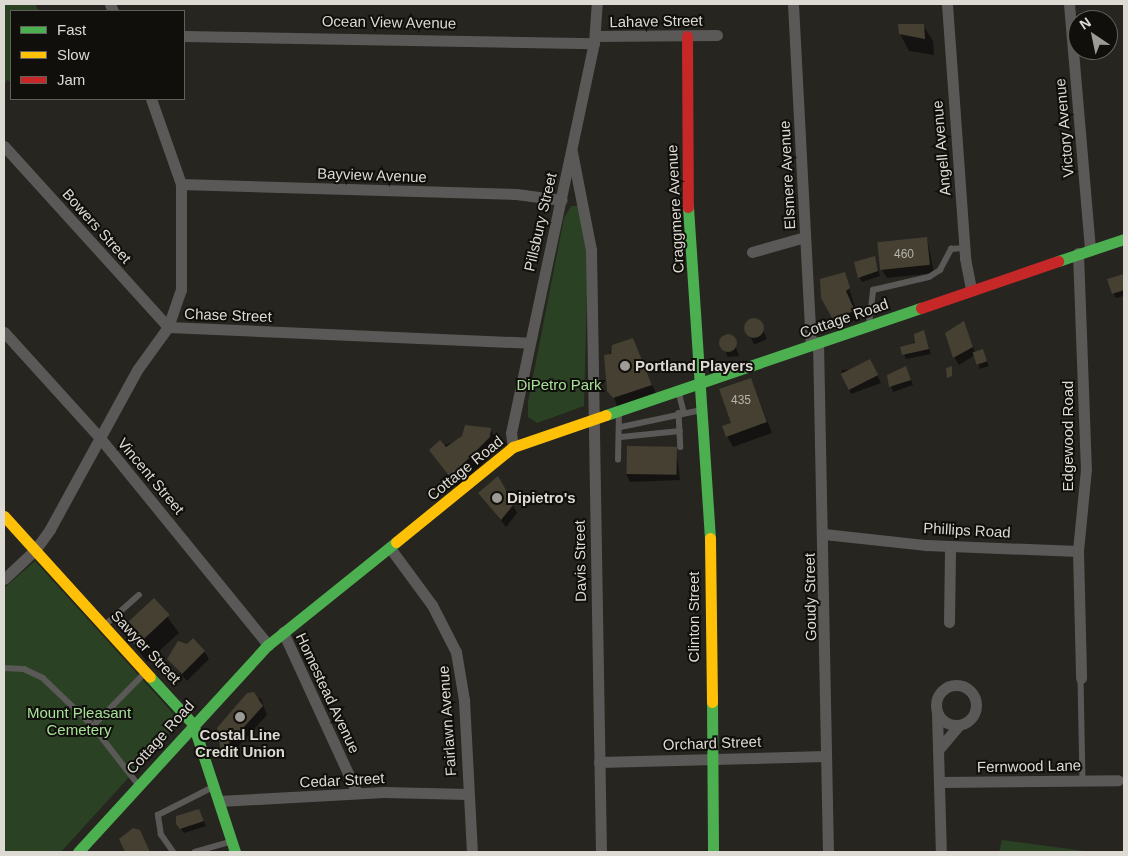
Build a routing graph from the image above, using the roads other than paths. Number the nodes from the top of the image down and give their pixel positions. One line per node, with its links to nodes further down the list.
1 (597, 4): 8 (street, Pillsbury Street)
2 (793, 4): 14 (street, Elsmere Avenue)
3 (946, 4): 16 (street, Angell Avenue)
4 (1069, 4): 17 (street, Victory Avenue)
5 (717, 35): 7 (street, Lahave Street)
6 (185, 36): 8 (street, Ocean View Avenue)
7 (687, 36): 8 (street, Lahave Street); 26 (street, Craggmere Avenue)
8 (594, 39): 11 (street, Pillsbury Street)
9 (151, 100): 12 (street)
10 (4, 146): 22 (street, Bowers Street)
11 (572, 152): 13 (street, Pillsbury Street); 31 (street, Davis Street)
12 (181, 184): 13 (street, Bayview Avenue); 22 (street)
13 (562, 200): 24 (street, Pillsbury Street)
14 (805, 237): 18 (street); 25 (street, Elsmere Avenue)
15 (1124, 239): 17 (street, Cottage Road)
16 (964, 248): 20 (street, Angell Avenue); 21 (lane)
17 (1090, 250): 19 (street, Cottage Road)
18 (752, 252)
19 (1078, 253): 20 (street, Cottage Road); 44 (street, Edgewood Road)
20 (971, 290): 21 (street, Cottage Road)
21 (869, 324): 25 (street, Cottage Road)
22 (168, 327): 24 (street, Chase Street); 35 (street, Chase Street)
23 (4, 332): 35 (street, Vincent Street)
24 (529, 343): 36 (street, Pillsbury Street)
25 (814, 344): 26 (street, Cottage Road); 40 (street, Goudy Street)
26 (702, 382): 27 (street, Cottage Road); 29 (street, Clinton Street)
27 (679, 389): 28 (street, Cottage Road); 30 (lane)
28 (619, 409): 31 (street, Cottage Road); 32 (lane)
29 (704, 410): 30 (lane); 60 (street, Clinton Street)
30 (681, 412): 32 (lane); 33 (lane)
31 (594, 418): 36 (street, Cottage Road); 61 (street, Davis Street)
32 (621, 427): 34 (lane)
33 (680, 431): 34 (lane); 37 (lane)
34 (620, 437): 38 (lane)
35 (100, 438): 43 (street, Chase Street); 50 (street, Vincent Street)
36 (513, 446): 42 (street, Cottage Road)
37 (681, 447)
38 (618, 460)
39 (4, 516): 43 (street, Sawyer Street)
40 (824, 534): 41 (street, Phillips Road); 59 (street, Goudy Street)
41 (950, 547): 44 (street, Phillips Road); 47 (street)
42 (390, 548): 49 (street, Cottage Road); 68 (street, Fairlawn Avenue)
43 (35, 550): 45 (street, Chase Street); 48 (street, Sawyer Street)
44 (1078, 551): 53 (street, Edgewood Road)
45 (4, 579)
46 (139, 595): 48 (lane)
47 (949, 622)
48 (106, 625): 52 (street, Sawyer Street)
49 (283, 632): 50 (street, Cottage Road); 67 (street, Homestead Avenue)
50 (268, 645): 55 (street, Cottage Road)
51 (4, 668): 57 (lane)
52 (147, 671): 55 (street, Sawyer Street); 57 (lane)
53 (1081, 678): 62 (lane)
54 (937, 713): 56 (street); 56 (street); 58 (street)
55 (193, 724): 65 (street, Cottage Road); 66 (street, Sawyer Street)
56 (959, 725): 58 (street)
57 (93, 726): 65 (lane)
58 (938, 749): 64 (street)
59 (825, 756): 60 (street, Orchard Street); 77 (street, Goudy Street)
60 (710, 760): 61 (street, Orchard Street); 76 (street, Clinton Street)
61 (600, 762): 75 (street, Davis Street)
62 (1083, 780): 63 (street, Fernwood Lane); 64 (street, Fernwood Lane)
63 (1118, 780)
64 (940, 782): 78 (street)
65 (138, 784): 71 (street, Cottage Road)
66 (214, 786): 69 (street, Sawyer Street); 72 (lane)
67 (357, 793): 68 (street, Cedar Street); 69 (street, Cedar Street)
68 (468, 794): 74 (street, Fairlawn Avenue)
69 (219, 801): 70 (street, Sawyer Street)
70 (234, 847): 73 (lane)
71 (78, 852)
72 (172, 852)
73 (195, 852)
74 (472, 852)
75 (601, 852)
76 (713, 852)
77 (828, 852)
78 (941, 852)

